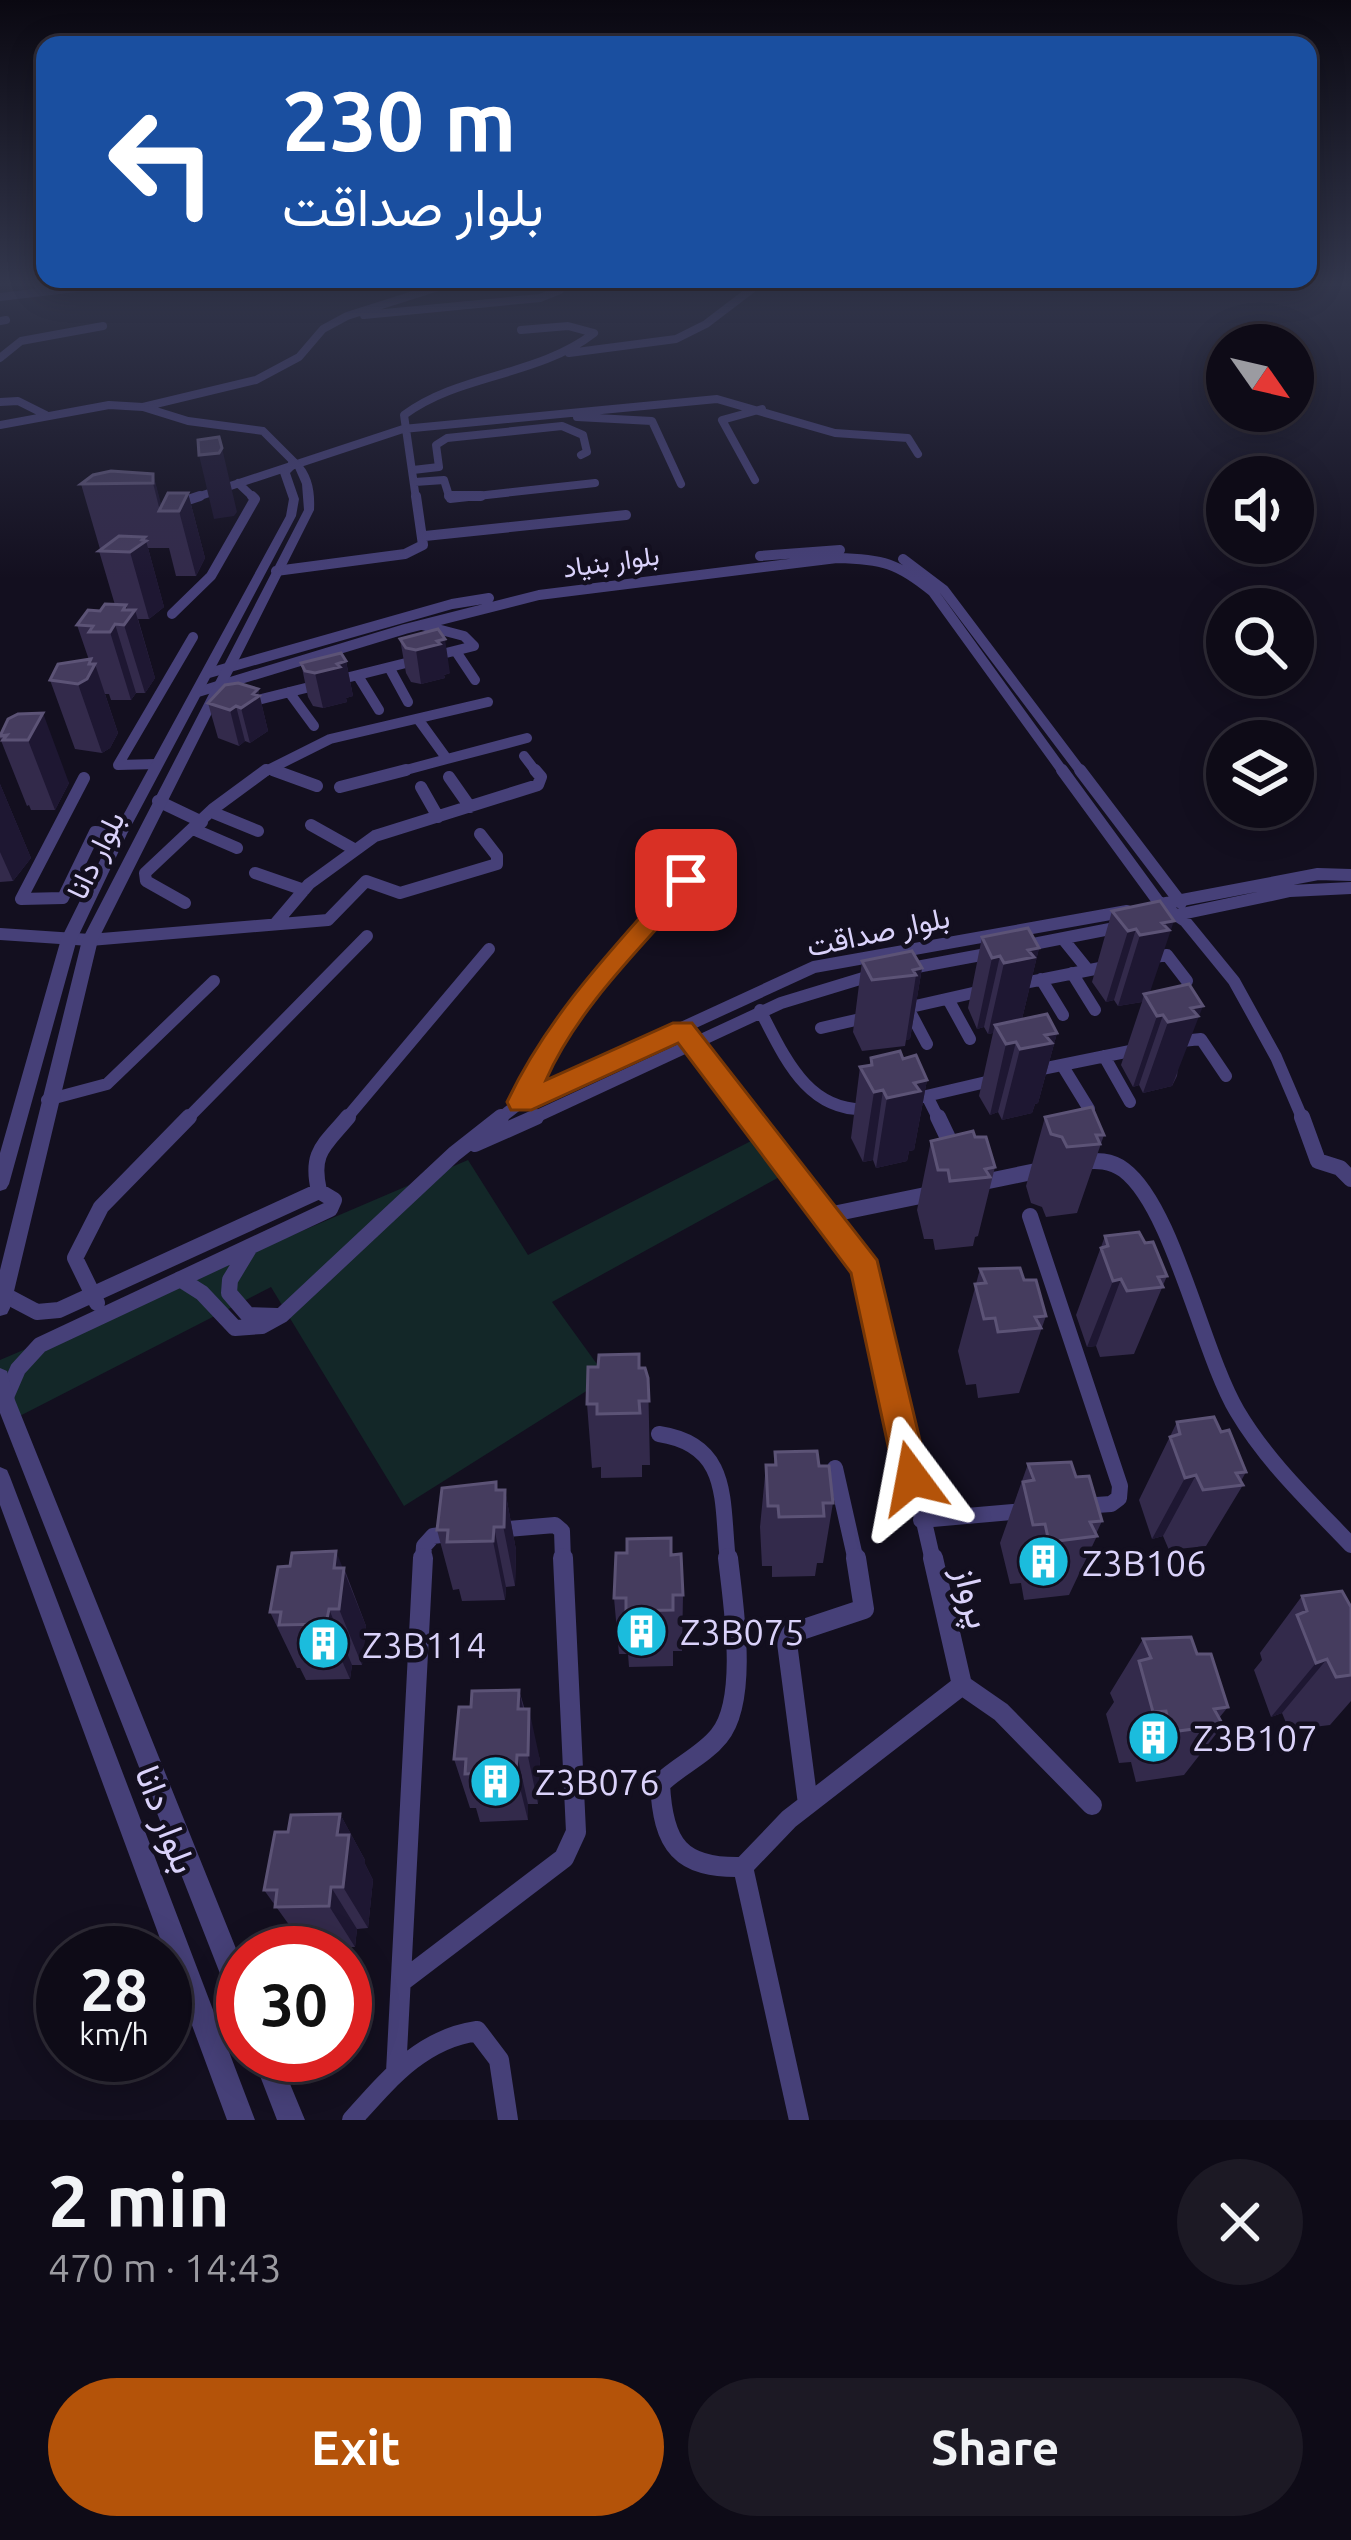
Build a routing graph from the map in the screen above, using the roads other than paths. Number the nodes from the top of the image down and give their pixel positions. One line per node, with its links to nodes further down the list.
1 (249, 381): 4 (street)
2 (485, 381): 9 (street)
3 (0, 402): 7 (street)
4 (143, 407): 7 (street); 12 (street)
5 (762, 409): 6 (street); 10 (street); 14 (street)
6 (560, 414): 9 (street); 18 (street)
7 (46, 415): 8 (street)
8 (0, 425)
9 (403, 429): 12 (street); 13 (street)
10 (918, 454)
11 (580, 455): 13 (street)
12 (294, 462): 16 (street); 22 (street, بلوار دانا); 28 (street, بلوار دانا)
13 (412, 470): 15 (street)
14 (755, 480)
15 (415, 482): 17 (street); 21 (street)
16 (238, 483): 19 (street); 23 (street)
17 (595, 483)
18 (681, 484)
19 (158, 511)
20 (626, 515): 21 (street)
21 (424, 536): 22 (street)
22 (276, 571): 28 (street, بلوار دانا)
23 (172, 614)
24 (405, 629): 26 (street); 29 (street, بلوار بنیاد); 32 (street, بلوار بنیاد)
25 (193, 637): 43 (street)
26 (457, 653): 27 (street); 31 (street)
27 (390, 669): 30 (street); 36 (street)
28 (217, 672): 29 (street, بلوار بنیاد); 32 (street, بلوار دانا)
29 (998, 672): 67 (street); 68 (street)
30 (358, 676): 33 (street); 37 (street)
31 (475, 680)
32 (207, 692): 43 (street, بلوار دانا); 50 (street, بلوار دانا)
33 (289, 692): 34 (street); 39 (street)
34 (254, 701)
35 (488, 701): 38 (street)
36 (408, 702)
37 (379, 710)
38 (418, 718): 42 (street); 44 (street)
39 (314, 726)
40 (527, 738): 42 (street)
41 (524, 757): 51 (street)
42 (447, 759): 48 (street)
43 (157, 764): 57 (street, بلوار دانا)
44 (272, 769): 47 (street); 52 (street)
45 (449, 777): 51 (street)
46 (84, 778): 57 (street)
47 (317, 786)
48 (340, 787)
49 (421, 787): 53 (street)
50 (158, 801): 54 (street); 75 (street, بلوار دانا)
51 (470, 807): 53 (street)
52 (214, 813): 54 (street); 56 (street)
53 (438, 817): 61 (street)
54 (197, 825): 60 (street); 66 (street)
55 (311, 825): 61 (street)
56 (258, 831)
57 (120, 834): 73 (street, بلوار دانا)
58 (480, 834): 70 (street)
59 (714, 845): 95 (street)
60 (237, 848)
61 (352, 848): 65 (street)
62 (255, 873): 65 (street)
63 (1351, 875): 67 (street, بلوار صداقت)
64 (1351, 888): 67 (street, بلوار صداقت)
65 (304, 890): 70 (street)
66 (185, 903)
67 (1181, 906): 68 (street, بلوار صداقت); 100 (street)
68 (1161, 911): 87 (street, بلوار صداقت)
69 (1142, 922): 74 (street, بلوار صداقت)
70 (275, 924): 75 (street)
71 (0, 934): 73 (street)
72 (367, 936): 107 (street)
73 (69, 939): 75 (street); 101 (street, بلوار دانا)
74 (1063, 939): 77 (street); 83 (street, بلوار صداقت)
75 (90, 940): 94 (street, بلوار دانا)
76 (489, 949): 102 (street)
77 (1080, 972): 78 (street); 80 (street); 84 (street)
78 (1041, 979): 81 (street); 85 (street)
79 (214, 981): 94 (street)
80 (1186, 981)
81 (948, 999): 82 (street); 88 (street)
82 (908, 1008): 86 (street); 89 (street)
83 (760, 1010): 87 (street, بلوار صداقت); 93 (street)
84 (1095, 1010)
85 (1063, 1016)
86 (821, 1028)
87 (689, 1037): 95 (street, بلوار صداقت); 99 (street, بلوار صداقت); 103 (street, پرواز)
88 (970, 1039)
89 (927, 1044)
90 (1104, 1056): 91 (street); 92 (street); 96 (street)
91 (1062, 1065): 93 (street); 97 (street)
92 (1226, 1076)
93 (927, 1096): 98 (street)
94 (47, 1100): 108 (street, بلوار دانا)
95 (521, 1102): 99 (street, بلوار صداقت)
96 (1130, 1102)
97 (1089, 1108)
98 (948, 1138)
99 (454, 1154): 110 (street, بلوار صداقت)
100 (1351, 1179)
101 (0, 1184)
102 (320, 1191): 105 (street); 107 (street)
103 (828, 1215): 117 (street, پرواز); 118 (street)
104 (1030, 1216): 115 (street)
105 (251, 1246): 106 (street); 110 (street)
106 (180, 1279): 109 (street); 110 (street)
107 (93, 1297): 108 (street); 109 (street)
108 (1, 1301)
109 (103, 1312): 111 (street)
110 (282, 1315)
111 (2, 1388): 123 (street, بلوار دانا)
112 (659, 1433): 122 (street)
113 (836, 1468): 120 (street)
114 (0, 1477): 127 (street, بلوار دانا)
115 (1064, 1508)
116 (1040, 1510): 117 (street)
117 (921, 1520): 119 (street, پرواز)
118 (1351, 1545)
119 (962, 1685): 120 (street); 121 (street)
120 (808, 1804): 122 (street)
121 (1092, 1804)
122 (743, 1867): 131 (street)
123 (216, 1931)
124 (401, 1982): 124 (street); 125 (street)
125 (396, 2072): 129 (street); 130 (street)
126 (276, 2082): 128 (street)
127 (241, 2120)
128 (291, 2120)
129 (352, 2120)
130 (508, 2120)
131 (799, 2120)

